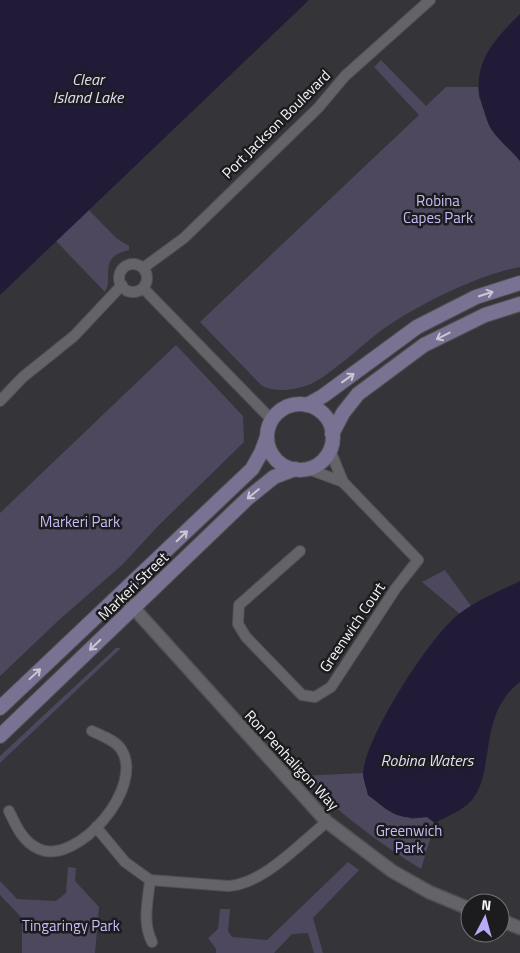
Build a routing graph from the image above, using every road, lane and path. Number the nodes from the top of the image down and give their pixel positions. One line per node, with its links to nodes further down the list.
1 (430, 0): 2 (street, Port Jackson Boulevard)
2 (143, 268): 4 (street); 5 (street)
3 (520, 283): 8 (main road, one-way to 3)
4 (122, 285): 5 (street); 7 (street)
5 (143, 288): 9 (street)
6 (520, 304): 10 (main road, one-way to 10)
7 (0, 402)
8 (307, 405): 9 (main road); 10 (main road)
9 (272, 420): 11 (main road)
10 (332, 434): 12 (main road)
11 (267, 437): 13 (main road); 16 (main road, Markeri Street, one-way to 11)
12 (330, 450): 13 (main road); 14 (street, Greenwich Court)
13 (301, 469): 14 (street, Greenwich Court); 17 (main road, Markeri Street, one-way to 17)
14 (343, 482): 15 (street, Greenwich Court)
15 (300, 551)
16 (121, 594): 17 (street, Ron Penhaligon Way); 18 (main road, Markeri Street, one-way to 16)
17 (134, 608): 20 (main road, Markeri Street, one-way to 20); 22 (street, Ron Penhaligon Way)
18 (0, 708)
19 (92, 731): 23 (street)
20 (0, 736)
21 (9, 811): 23 (street)
22 (327, 822): 24 (street); 25 (street, Ron Penhaligon Way)
23 (96, 828): 24 (street)
24 (150, 880): 26 (street)
25 (460, 905)
26 (152, 942)

